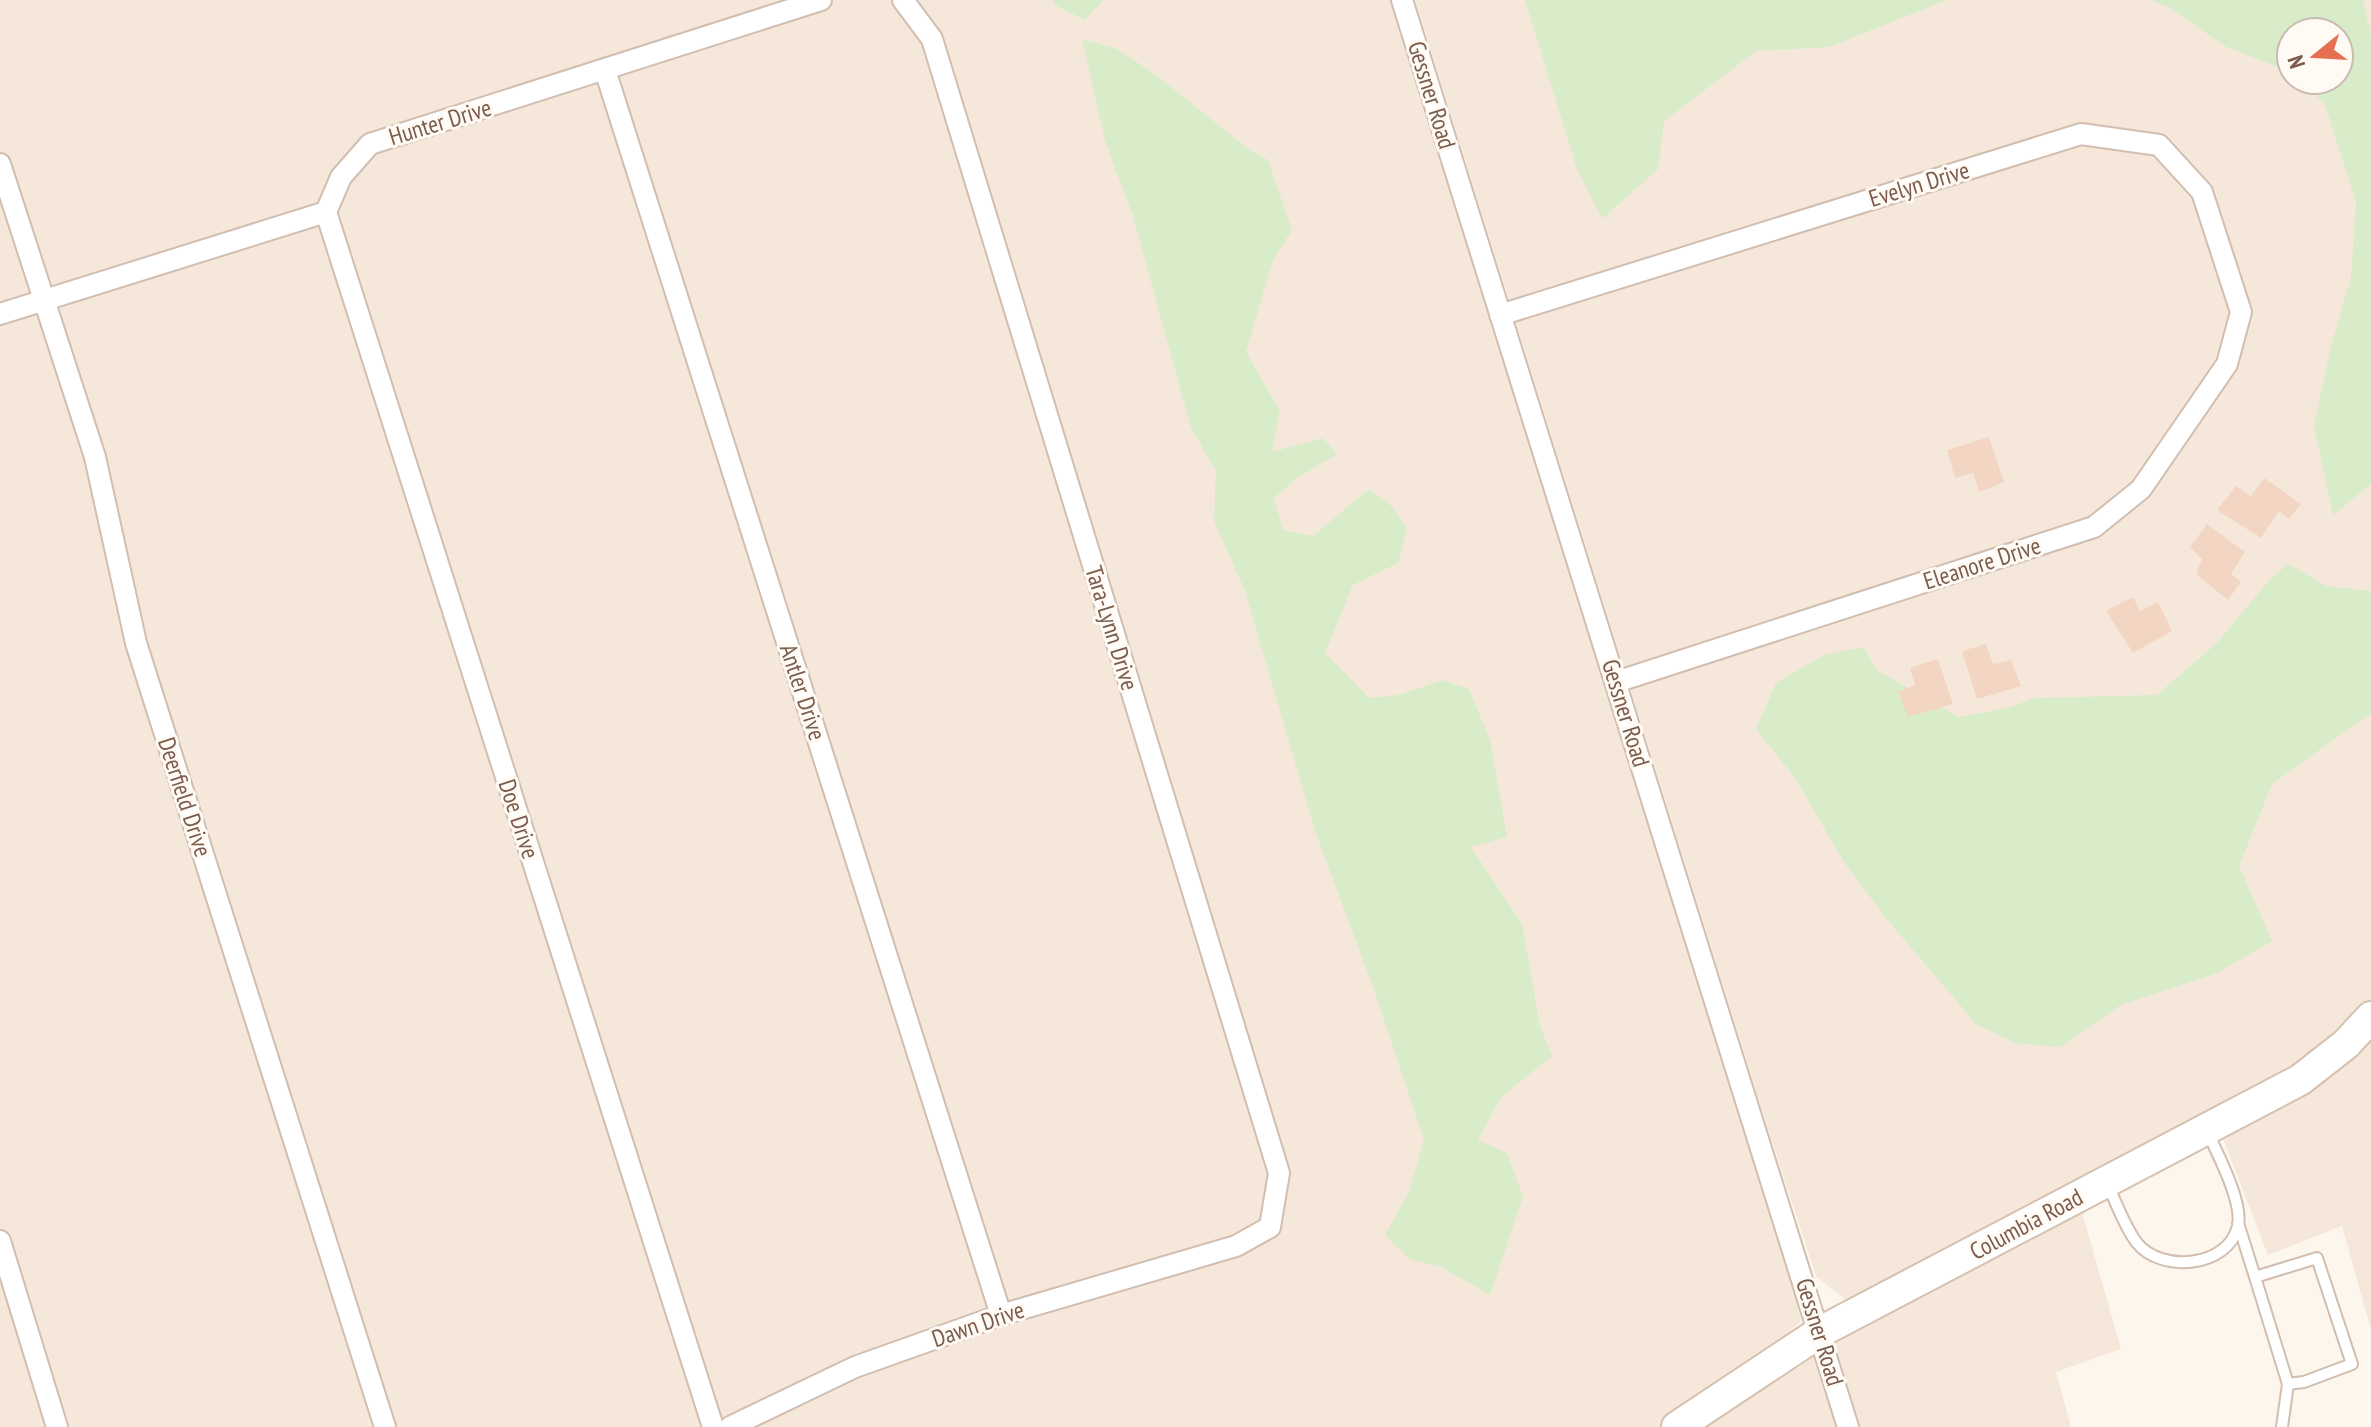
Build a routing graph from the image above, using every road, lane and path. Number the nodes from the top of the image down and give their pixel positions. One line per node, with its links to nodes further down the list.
1 (821, 0): 4 (street, Hunter Drive)
2 (903, 0): 17 (street, Tara-Lynn Drive)
3 (1402, 0): 10 (street, Gessner Road)
4 (605, 70): 6 (street, Hunter Drive); 19 (street, Antler Drive)
5 (0, 164): 7 (street, Deerfield Drive)
6 (326, 212): 7 (street); 24 (street, Doe Drive)
7 (44, 300): 9 (street); 23 (street, Deerfield Drive)
8 (2241, 312): 10 (street, Evelyn Drive); 11 (street, Eleanore Drive)
9 (0, 314)
10 (1500, 315): 11 (street, Gessner Road)
11 (1616, 682): 20 (street, Gessner Road)
12 (2371, 1017): 13 (main road, Columbia Road)
13 (2206, 1130): 14 (main road, Columbia Road); 15 (lane)
14 (2106, 1181): 15 (lane); 20 (main road, Columbia Road)
15 (2238, 1223): 18 (lane)
16 (0, 1241): 22 (street)
17 (1236, 1246): 19 (street, Dawn Drive)
18 (2255, 1277): 21 (lane); 21 (lane)
19 (1001, 1315): 25 (street, Dawn Drive)
20 (1820, 1332): 26 (main road, Columbia Road); 27 (street, Gessner Road)
21 (2288, 1384): 28 (lane)
22 (57, 1427)
23 (385, 1427)
24 (713, 1427)
25 (730, 1427)
26 (1677, 1427)
27 (1848, 1427)
28 (2282, 1427)

